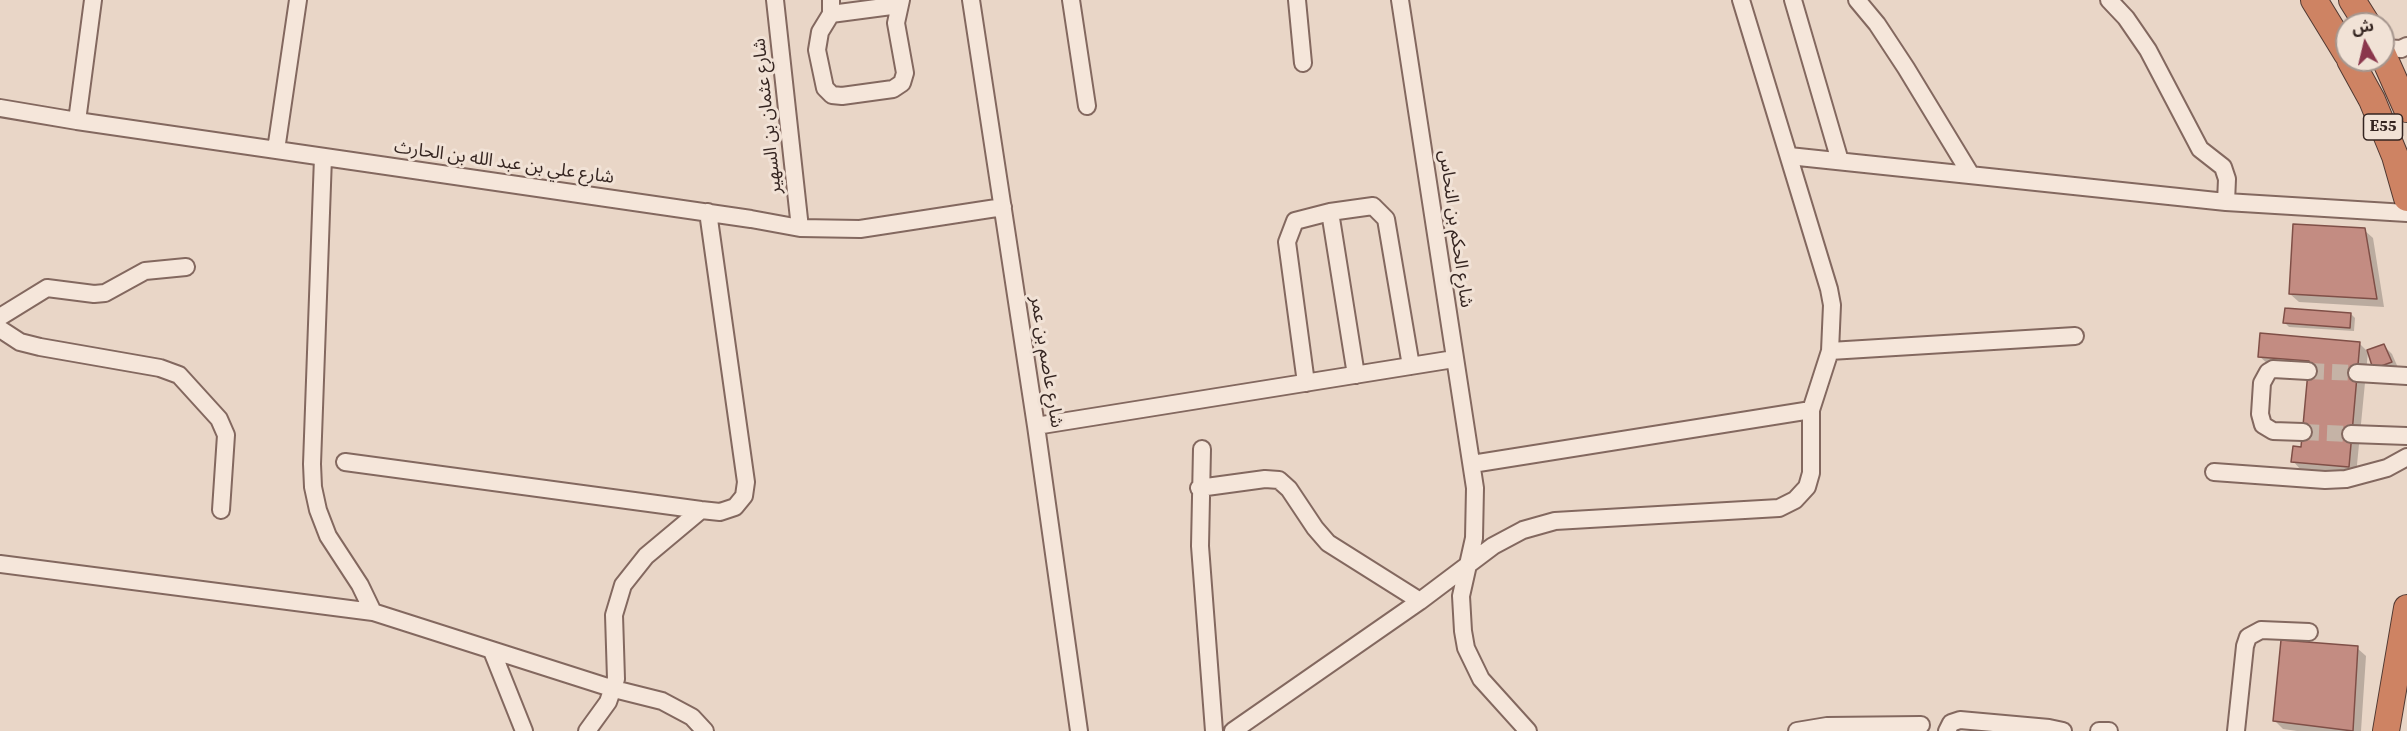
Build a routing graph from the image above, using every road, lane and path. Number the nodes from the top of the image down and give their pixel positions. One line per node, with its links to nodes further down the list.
1 (93, 0): 22 (street)
2 (298, 0): 23 (street)
3 (775, 0): 34 (street, شارع عثمان بن السهير)
4 (971, 0): 30 (street, شارع عاصم بن عمر)
5 (1071, 0): 20 (street)
6 (1297, 0): 16 (street)
7 (1400, 0): 40 (street, شارع الحكم بن النحاس)
8 (1741, 0): 25 (street)
9 (1793, 0): 26 (street)
10 (1857, 0): 27 (street)
11 (2109, 0): 29 (street)
12 (2314, 0): 15 (highway)
13 (900, 3): 14 (street); 14 (street)
14 (831, 7)
15 (2335, 34)
16 (1303, 63)
17 (2357, 72): 28 (highway, E55)
18 (2393, 72): 19 (highway, E55)
19 (2405, 92)
20 (1087, 106)
21 (0, 108): 22 (street, شارع علي بن عبد الله بن الحارث)
22 (76, 121): 23 (street, شارع علي بن عبد الله بن الحارث)
23 (276, 150): 24 (street, شارع علي بن عبد الله بن الحارث)
24 (323, 156): 31 (street, شارع علي بن عبد الله بن الحارث); 64 (street)
25 (1789, 156): 26 (street); 39 (street)
26 (1840, 161): 27 (street)
27 (1971, 175): 29 (street)
28 (2407, 198)
29 (2226, 202): 33 (street)
30 (1003, 207): 34 (street, شارع علي بن عبد الله بن الحارث); 48 (street, شارع عاصم بن عمر)
31 (708, 212): 34 (street, شارع علي بن عبد الله بن الحارث); 59 (street)
32 (1330, 212): 41 (street); 44 (street); 46 (street)
33 (2407, 213)
34 (800, 228)
35 (186, 267): 36 (street)
36 (0, 316)
37 (0, 329): 58 (street)
38 (2075, 336): 39 (street)
39 (1830, 351): 47 (street)
40 (1454, 359): 41 (street); 55 (street, شارع الحكم بن النحاس)
41 (1411, 366): 44 (street)
42 (2308, 371): 49 (street)
43 (2357, 373): 45 (street)
44 (1356, 375): 46 (street)
45 (2407, 376)
46 (1306, 383): 48 (street)
47 (1811, 410): 55 (street); 61 (street)
48 (1036, 426): 74 (street, شارع عاصم بن عمر)
49 (2302, 432)
50 (2351, 434): 51 (street)
51 (2407, 436)
52 (1202, 449): 57 (street)
53 (2407, 457): 56 (street)
54 (345, 462): 59 (street)
55 (1472, 464): 61 (street, شارع الحكم بن النحاس)
56 (2214, 472)
57 (1199, 488): 62 (street); 75 (street)
58 (221, 510)
59 (700, 510): 67 (street)
60 (0, 564): 64 (street)
61 (1468, 564): 62 (street); 77 (street, شارع الحكم بن النحاس)
62 (1420, 601): 76 (street)
63 (2407, 608): 69 (highway)
64 (373, 612): 66 (street)
65 (2309, 632): 83 (street)
66 (492, 651): 67 (street); 71 (street)
67 (614, 689): 72 (street); 73 (street)
68 (1921, 725): 70 (street)
69 (2383, 726)
70 (1844, 728): 78 (street)
71 (524, 731)
72 (587, 731)
73 (705, 731)
74 (1079, 731)
75 (1214, 731)
76 (1233, 731)
77 (1528, 731)
78 (1797, 731)
79 (1947, 731): 80 (street)
80 (2063, 731)
81 (2100, 731): 82 (street)
82 (2109, 731)
83 (2236, 731)

